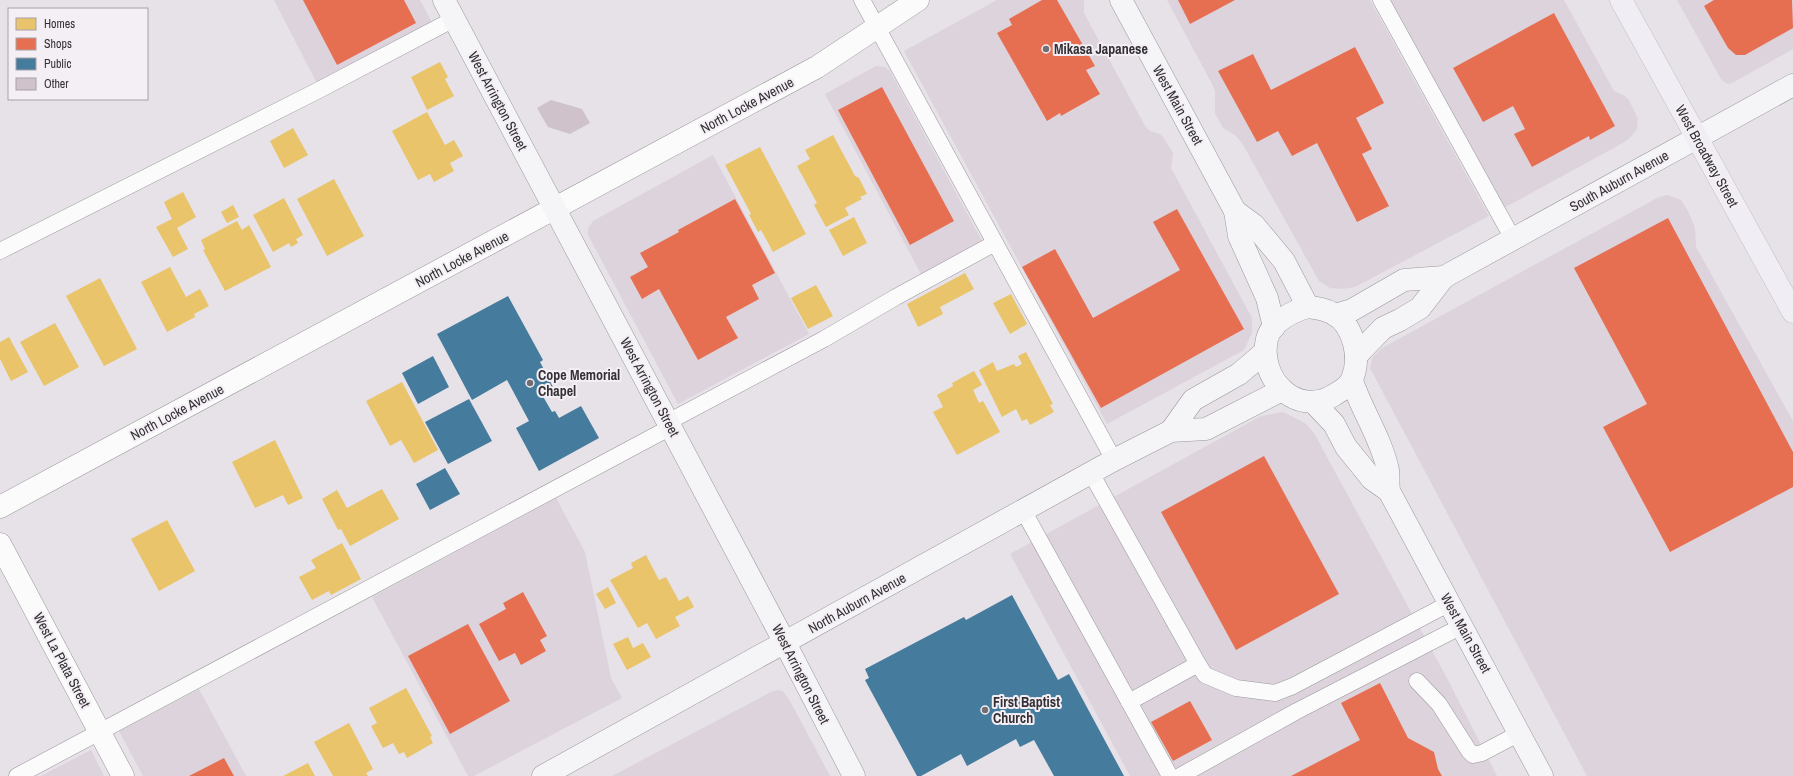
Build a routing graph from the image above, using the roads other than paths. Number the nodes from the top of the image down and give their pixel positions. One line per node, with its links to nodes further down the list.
1 (444, 0): 7 (main road, West Arrington Street)
2 (862, 0): 8 (lane)
3 (918, 0): 8 (street, North Locke Avenue)
4 (1121, 0): 12 (main road, West Main Street)
5 (1381, 0): 13 (lane)
6 (1621, 0): 10 (main road, West Broadway Street)
7 (454, 19): 11 (main road, West Arrington Street); 15 (lane)
8 (876, 27): 11 (street, North Locke Avenue); 14 (lane)
9 (1793, 84): 10 (main road, South Auburn Avenue)
10 (1697, 137): 13 (main road, South Auburn Avenue); 18 (main road, West Broadway Street)
11 (555, 209): 26 (main road, West Arrington Street); 31 (street, North Locke Avenue)
12 (1235, 211): 17 (main road, West Main Street); 20 (main road, West Main Street)
13 (1513, 239): 16 (main road, South Auburn Avenue)
14 (995, 243): 26 (lane); 28 (lane)
15 (0, 251)
16 (1444, 277): 19 (main road, South Auburn Avenue); 22 (main road, South Auburn Avenue)
17 (1308, 307): 19 (main road); 20 (main road)
18 (1793, 312)
19 (1335, 315): 22 (main road)
20 (1274, 327): 21 (main road)
21 (1265, 352): 24 (main road); 27 (main road, North Auburn Avenue)
22 (1356, 356): 23 (main road)
23 (1352, 381): 25 (main road); 30 (main road, West Main Street)
24 (1282, 390): 25 (main road); 27 (main road, North Auburn Avenue)
25 (1314, 403): 30 (main road, West Main Street)
26 (670, 424): 36 (main road, West Arrington Street); 40 (lane)
27 (1171, 431): 28 (main road, North Auburn Avenue)
28 (1114, 460): 29 (main road, North Auburn Avenue)
29 (1091, 473): 32 (main road, North Auburn Avenue); 37 (lane)
30 (1389, 491): 34 (main road, West Main Street)
31 (0, 507)
32 (1023, 510): 36 (main road, North Auburn Avenue); 39 (lane)
33 (0, 544): 40 (street, West La Plata Street)
34 (1450, 603): 35 (main road, West Main Street); 37 (lane)
35 (1462, 626): 41 (main road, West Main Street); 47 (lane)
36 (785, 643): 42 (main road, North Auburn Avenue); 45 (main road, West Arrington Street)
37 (1198, 664): 39 (lane)
38 (1417, 681): 41 (lane)
39 (1129, 702): 46 (lane)
40 (100, 732): 43 (lane); 44 (street, West La Plata Street)
41 (1520, 733): 48 (main road, West Main Street)
42 (547, 775)
43 (17, 776)
44 (124, 776)
45 (854, 776)
46 (1170, 776)
47 (1180, 776)
48 (1542, 776)

